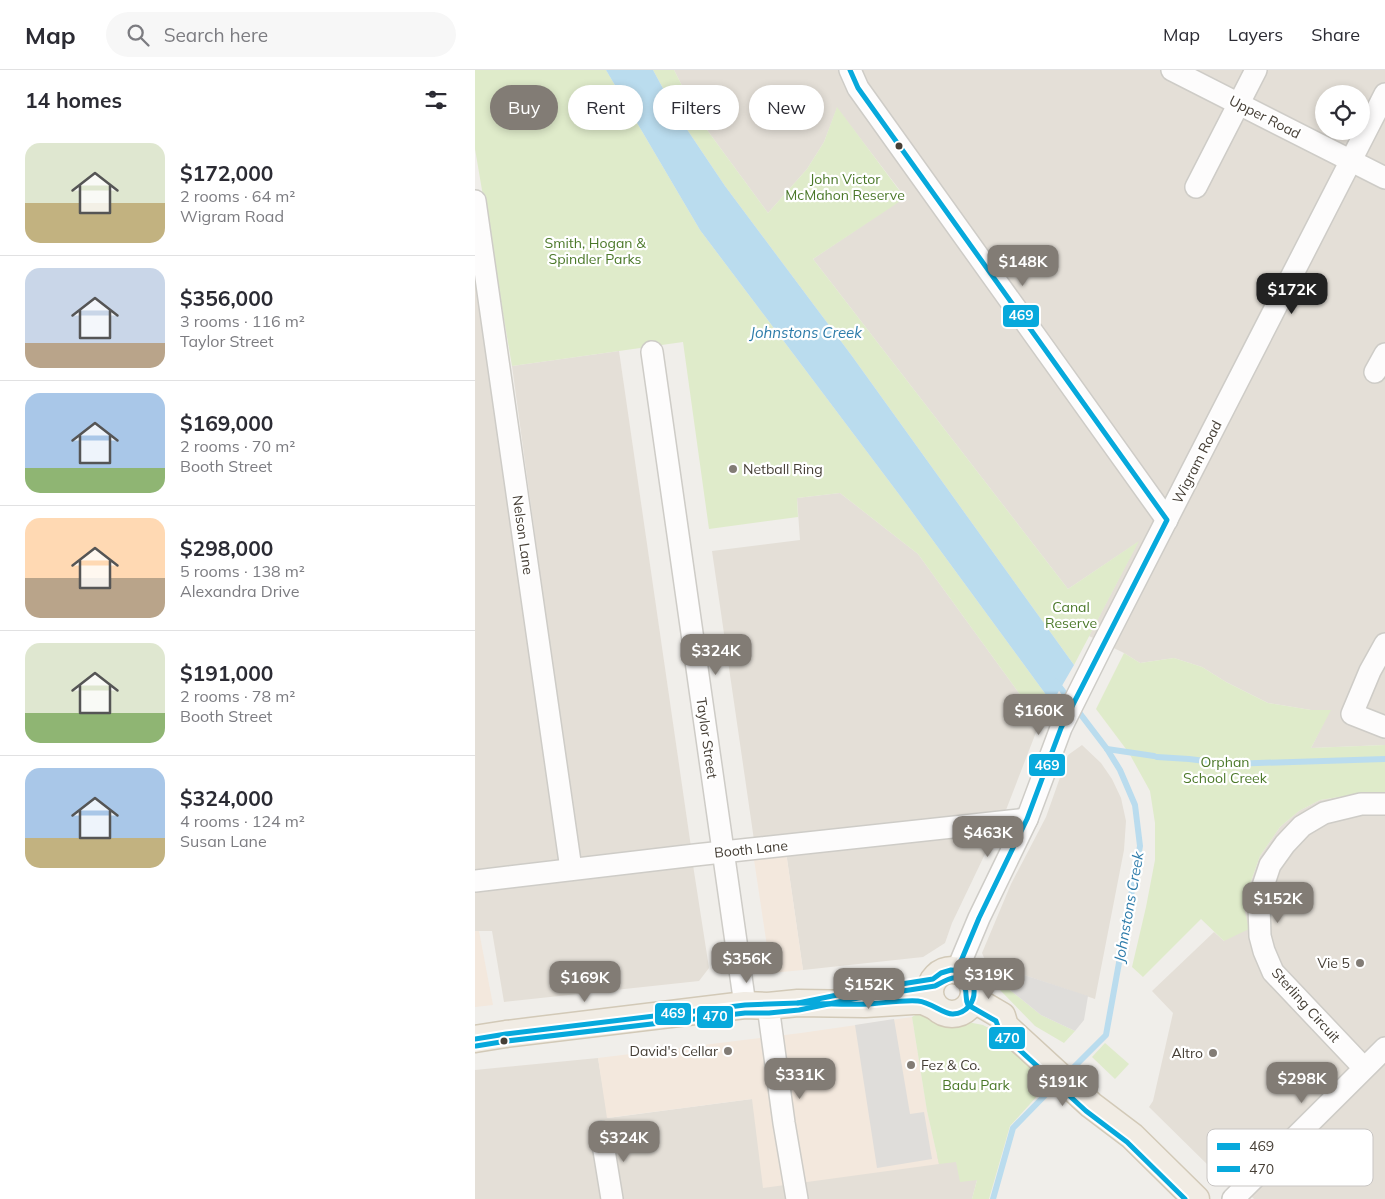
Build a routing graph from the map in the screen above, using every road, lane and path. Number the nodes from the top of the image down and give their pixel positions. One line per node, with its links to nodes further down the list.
1 (849, 70): 11 (street)
2 (1172, 70): 5 (street, Upper Road)
3 (1256, 70): 5 (street)
4 (1385, 94): 6 (street, Wigram Road)
5 (1238, 104): 6 (street, Upper Road); 8 (street)
6 (1351, 161): 7 (street, Upper Road); 11 (street, Wigram Road)
7 (1385, 178)
8 (1196, 187)
9 (475, 201): 17 (street, Nelson Lane)
10 (652, 352): 16 (street, Taylor Street)
11 (1167, 520): 15 (street, Wigram Road)
12 (1385, 644): 13 (street)
13 (1385, 728)
14 (1385, 804): 27 (street, Sterling Circuit)
15 (1027, 819): 16 (street, Booth Lane); 19 (street, Wigram Road)
16 (723, 852): 17 (street, Booth Lane); 22 (street, Taylor Street)
17 (571, 870): 18 (street, Booth Lane)
18 (475, 881)
19 (959, 971): 20 (main road); 23 (main road)
20 (933, 979): 21 (main road); 24 (main road)
21 (798, 1003): 22 (main road); 24 (main road)
22 (756, 1005): 25 (main road); 32 (street, Taylor Street)
23 (969, 1005): 24 (main road); 33 (main road)
24 (934, 1006)
25 (475, 1039)
26 (1385, 1048): 27 (street)
27 (1364, 1068): 28 (street)
28 (1303, 1129)
29 (601, 1132): 31 (street)
30 (1246, 1186): 34 (street)
31 (611, 1199)
32 (797, 1199)
33 (1196, 1199)
34 (1233, 1199)

